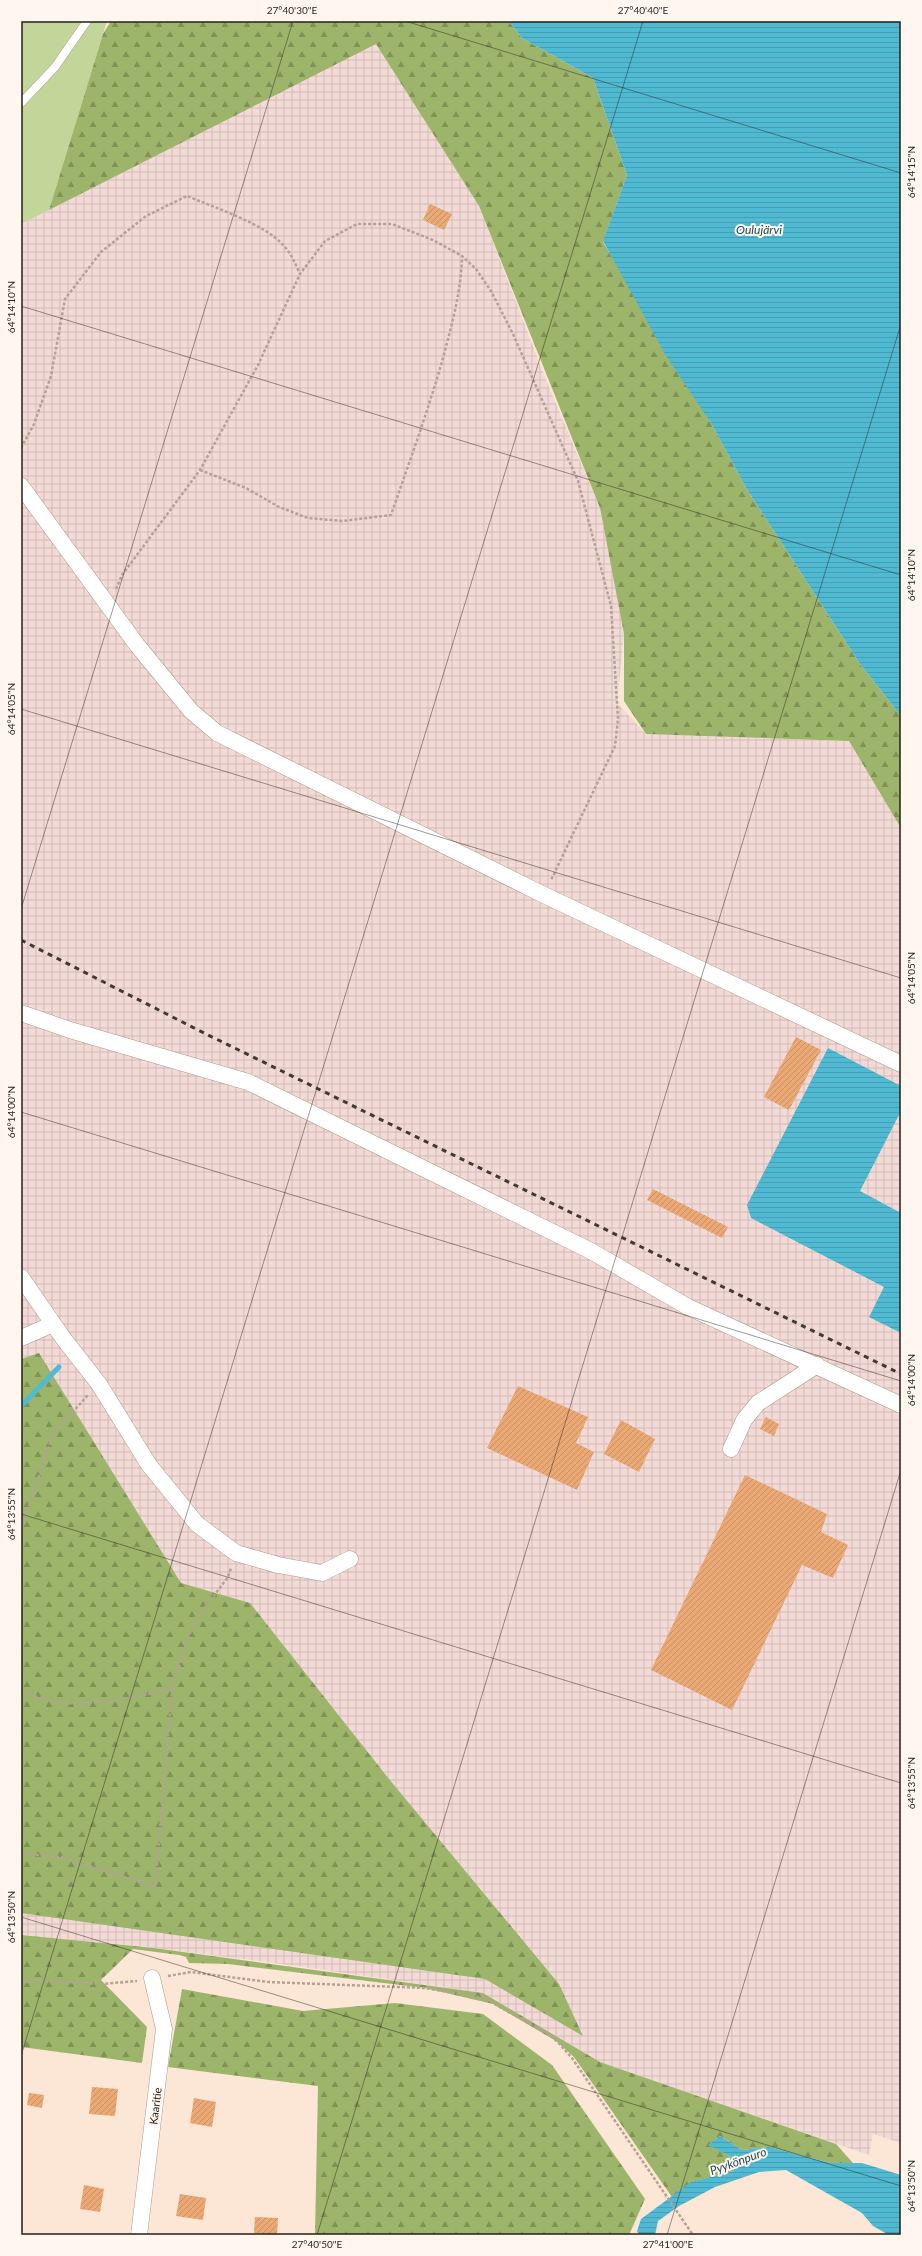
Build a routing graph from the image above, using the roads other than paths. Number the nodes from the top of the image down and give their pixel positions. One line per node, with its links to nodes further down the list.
1 (87, 21): 2 (lane)
2 (21, 103)
3 (21, 486): 5 (street)
4 (21, 1013): 9 (street)
5 (901, 1064)
6 (21, 1277): 7 (street)
7 (53, 1324): 8 (street); 12 (street)
8 (21, 1338)
9 (817, 1365): 10 (street); 11 (street)
10 (901, 1406)
11 (731, 1449)
12 (350, 1559)
13 (152, 1978): 14 (street, Kaaritie)
14 (140, 2235)

